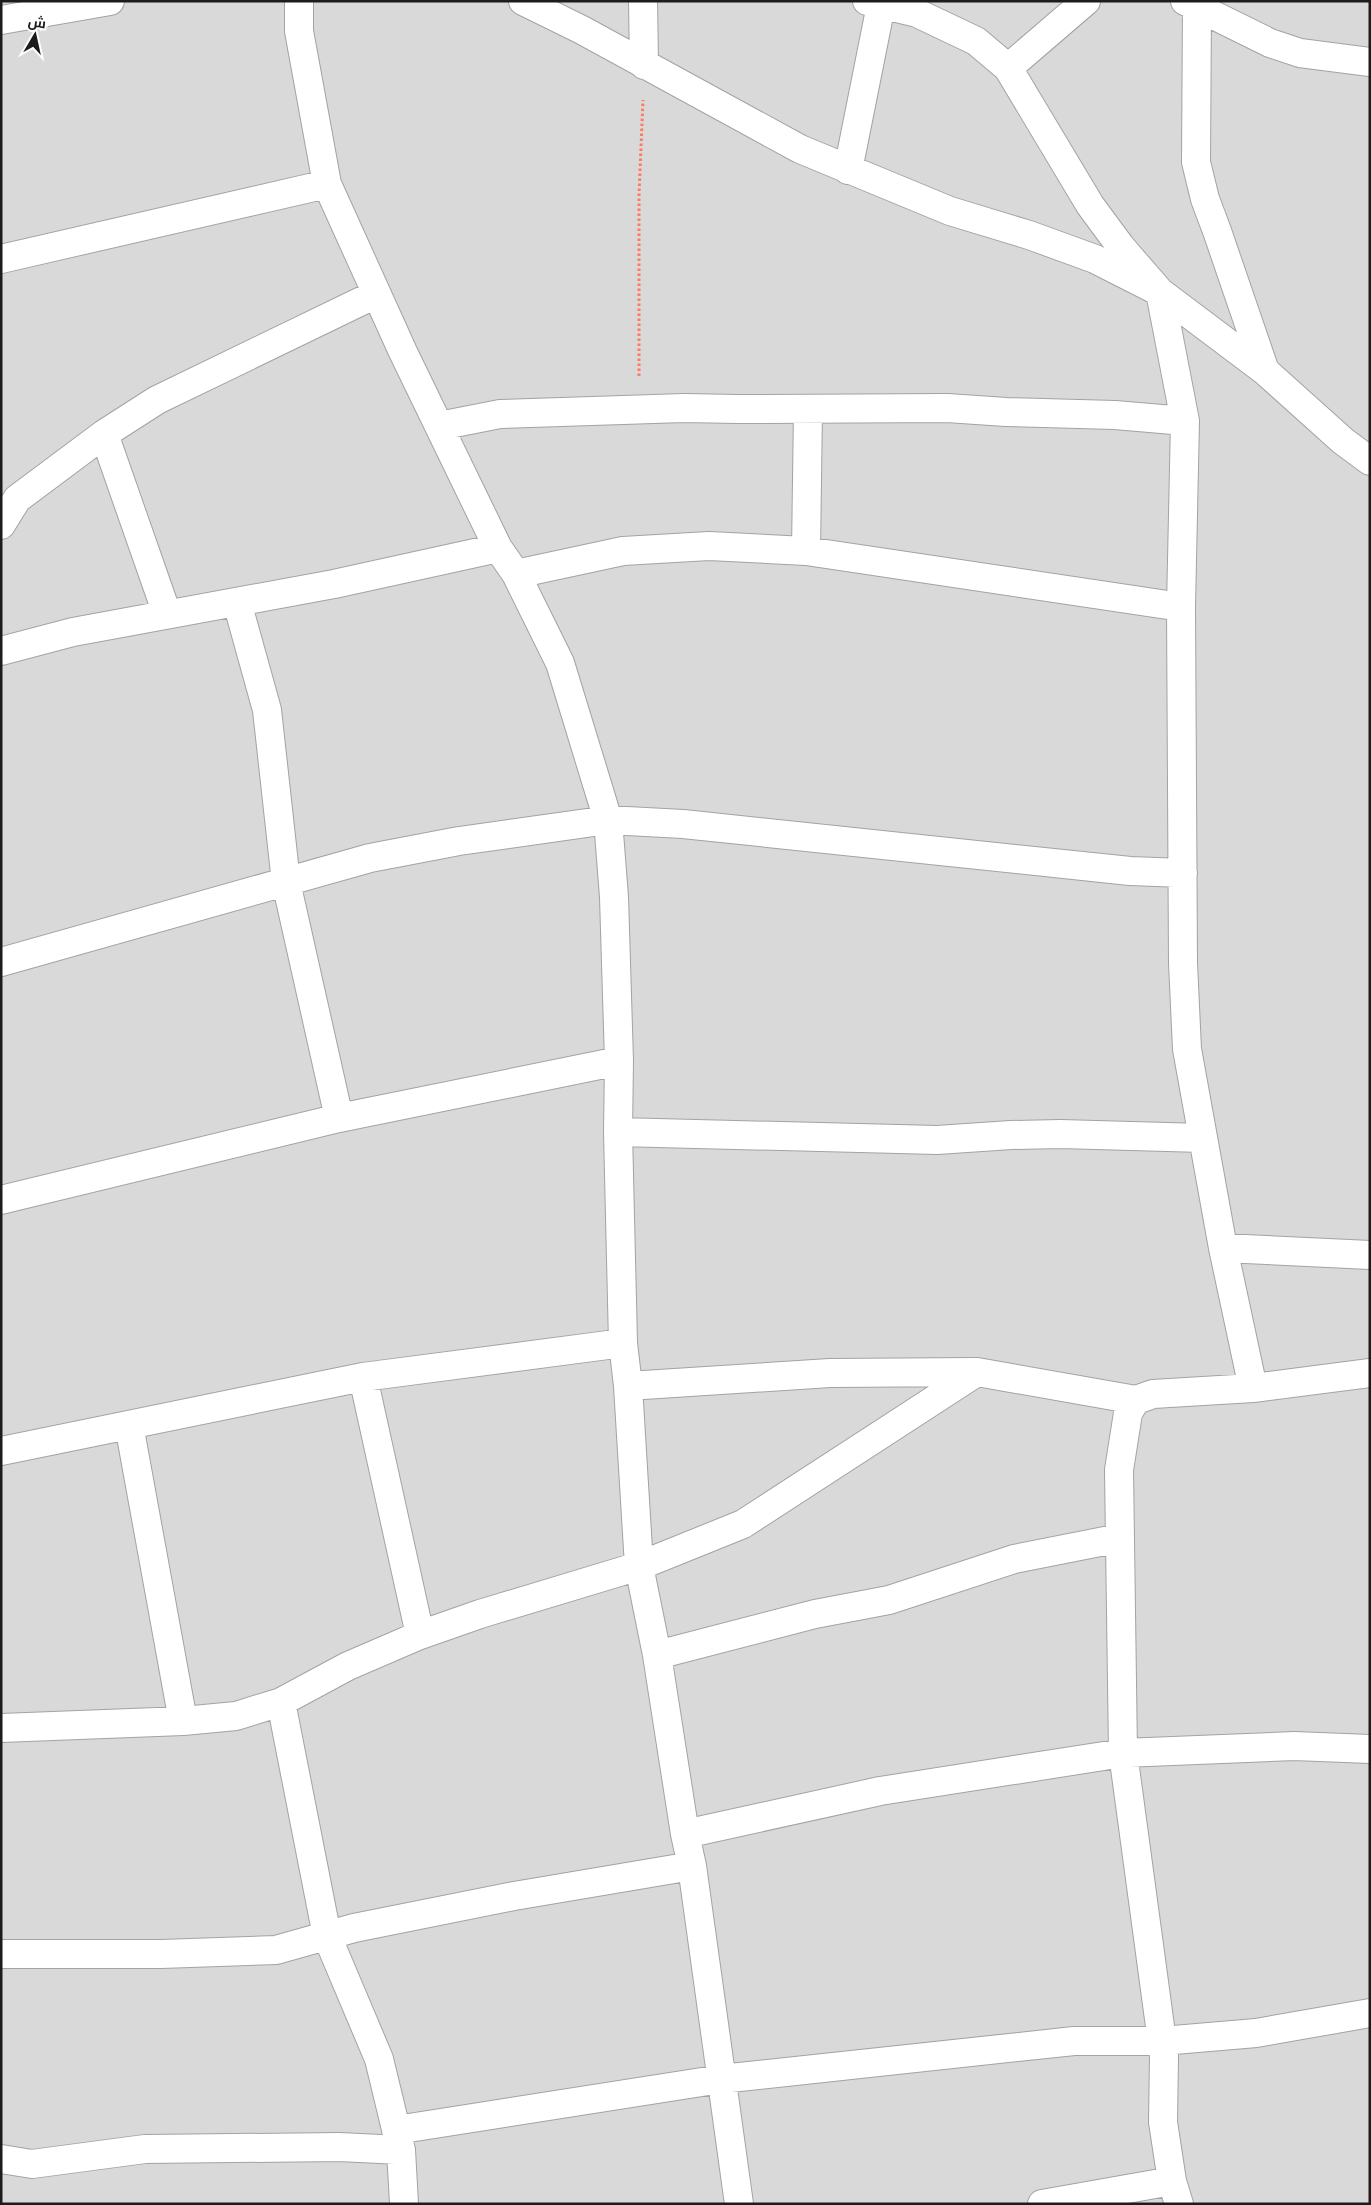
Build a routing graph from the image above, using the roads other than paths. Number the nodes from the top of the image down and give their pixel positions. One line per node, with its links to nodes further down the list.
1 (110, 1): 9 (street)
2 (299, 1): 14 (street)
3 (523, 1): 11 (street)
4 (643, 1): 11 (street)
5 (1086, 1): 12 (street)
6 (874, 3): 12 (street); 13 (street)
7 (1191, 4): 8 (street); 18 (street)
8 (1229, 11): 10 (street)
9 (1, 20)
10 (1370, 62)
11 (644, 65): 13 (street)
12 (1008, 68): 16 (street)
13 (848, 170): 16 (street)
14 (328, 184): 15 (street); 17 (street)
15 (1, 259)
16 (1160, 292): 18 (street); 20 (street)
17 (376, 294): 21 (street); 22 (street)
18 (1265, 371): 23 (street)
19 (808, 408): 20 (street); 21 (street); 26 (street)
20 (1185, 421): 29 (street)
21 (440, 426): 25 (street)
22 (104, 434): 24 (street); 30 (street)
23 (1370, 461)
24 (1, 526)
25 (498, 548): 27 (street); 28 (street)
26 (806, 552): 27 (street); 29 (street)
27 (516, 574): 32 (street)
28 (237, 602): 30 (street); 34 (street)
29 (1180, 607): 33 (street)
30 (167, 614): 31 (street)
31 (1, 651)
32 (608, 820): 33 (street); 34 (street); 36 (street)
33 (1183, 873): 39 (street)
34 (286, 882): 35 (street); 37 (street)
35 (1, 962)
36 (619, 1061): 37 (street); 38 (street)
37 (338, 1118): 40 (street)
38 (618, 1132): 39 (street); 43 (street)
39 (1203, 1138): 41 (street)
40 (1, 1200)
41 (1222, 1248): 42 (street); 48 (street)
42 (1370, 1255)
43 (623, 1343): 46 (street); 47 (street)
44 (978, 1372): 47 (street); 49 (street); 53 (street)
45 (1370, 1374): 48 (street)
46 (363, 1377): 50 (street); 54 (street)
47 (628, 1386): 53 (street)
48 (1253, 1388): 49 (street)
49 (1136, 1400): 52 (street)
50 (129, 1426): 51 (street); 57 (street)
51 (1, 1451)
52 (1120, 1538): 55 (street); 60 (street)
53 (639, 1566): 54 (street); 55 (street)
54 (420, 1636): 56 (street)
55 (657, 1655): 61 (street)
56 (281, 1702): 57 (street); 63 (street)
57 (183, 1721): 58 (street)
58 (1, 1728)
59 (1370, 1749): 60 (street)
60 (1124, 1752): 61 (street); 66 (street)
61 (685, 1834): 62 (street)
62 (692, 1866): 63 (street); 67 (street)
63 (326, 1936): 64 (street); 68 (street)
64 (1, 1954)
65 (1370, 2013): 66 (street)
66 (1162, 2041): 67 (street); 70 (street)
67 (721, 2079): 68 (street); 72 (street)
68 (399, 2140): 69 (street); 71 (street)
69 (1, 2159)
70 (1175, 2193): 73 (street)
71 (404, 2204)
72 (739, 2204)
73 (1042, 2204)

